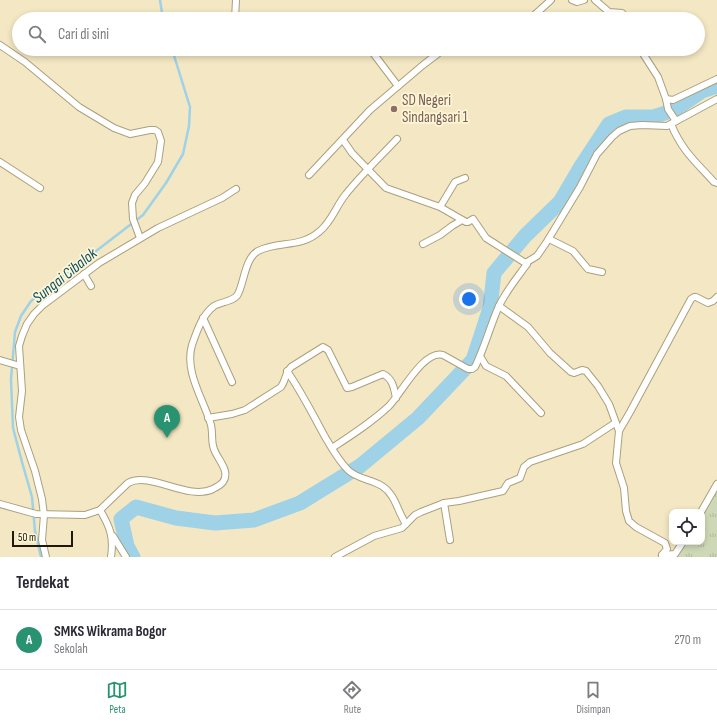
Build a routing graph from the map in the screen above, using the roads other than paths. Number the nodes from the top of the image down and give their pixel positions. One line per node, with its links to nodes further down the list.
1 (236, 0): 6 (street)
2 (551, 0): 7 (street)
3 (572, 0): 4 (street)
4 (584, 0)
5 (595, 0): 8 (street)
6 (235, 12)
7 (538, 12)
8 (609, 12)
9 (0, 45): 10 (street)
10 (12, 53)
11 (16, 56): 31 (street)
12 (375, 56): 16 (street)
13 (435, 56): 16 (street)
14 (644, 56): 17 (street)
15 (717, 79): 17 (street)
16 (398, 86): 21 (street)
17 (666, 99): 19 (street)
18 (717, 99): 19 (street)
19 (673, 121): 26 (street); 32 (street)
20 (397, 139): 23 (street)
21 (343, 140): 23 (street); 24 (street)
22 (0, 162): 27 (street)
23 (368, 169): 29 (street); 40 (street)
24 (309, 175)
25 (465, 178): 29 (street)
26 (717, 183)
27 (40, 188)
28 (236, 189): 31 (street)
29 (440, 207): 30 (street)
30 (462, 220): 33 (street); 34 (street)
31 (140, 238): 36 (street)
32 (549, 239): 34 (street); 35 (street)
33 (423, 244)
34 (527, 264): 39 (street)
35 (602, 272)
36 (84, 274): 37 (street); 43 (street)
37 (91, 286)
38 (717, 297): 50 (street)
39 (499, 306): 41 (street); 49 (street)
40 (203, 318): 45 (street); 48 (street)
41 (480, 356): 46 (street); 47 (street)
42 (3, 361): 43 (street)
43 (17, 365): 57 (street)
44 (287, 370): 46 (street); 48 (street); 51 (street)
45 (232, 382)
46 (396, 398): 51 (street)
47 (541, 412)
48 (208, 418): 56 (street)
49 (615, 422): 50 (street); 53 (street)
50 (619, 430): 62 (street)
51 (332, 448): 58 (street)
52 (717, 484): 55 (street)
53 (444, 502): 58 (street); 60 (street)
54 (0, 504): 57 (street)
55 (703, 509)
56 (100, 510): 57 (street); 59 (street)
57 (44, 515): 63 (street)
58 (406, 524): 66 (street)
59 (112, 535): 64 (street); 65 (street)
60 (450, 540)
61 (681, 545): 62 (street)
62 (660, 556)
63 (46, 557)
64 (111, 557)
65 (126, 557)
66 (335, 557)

